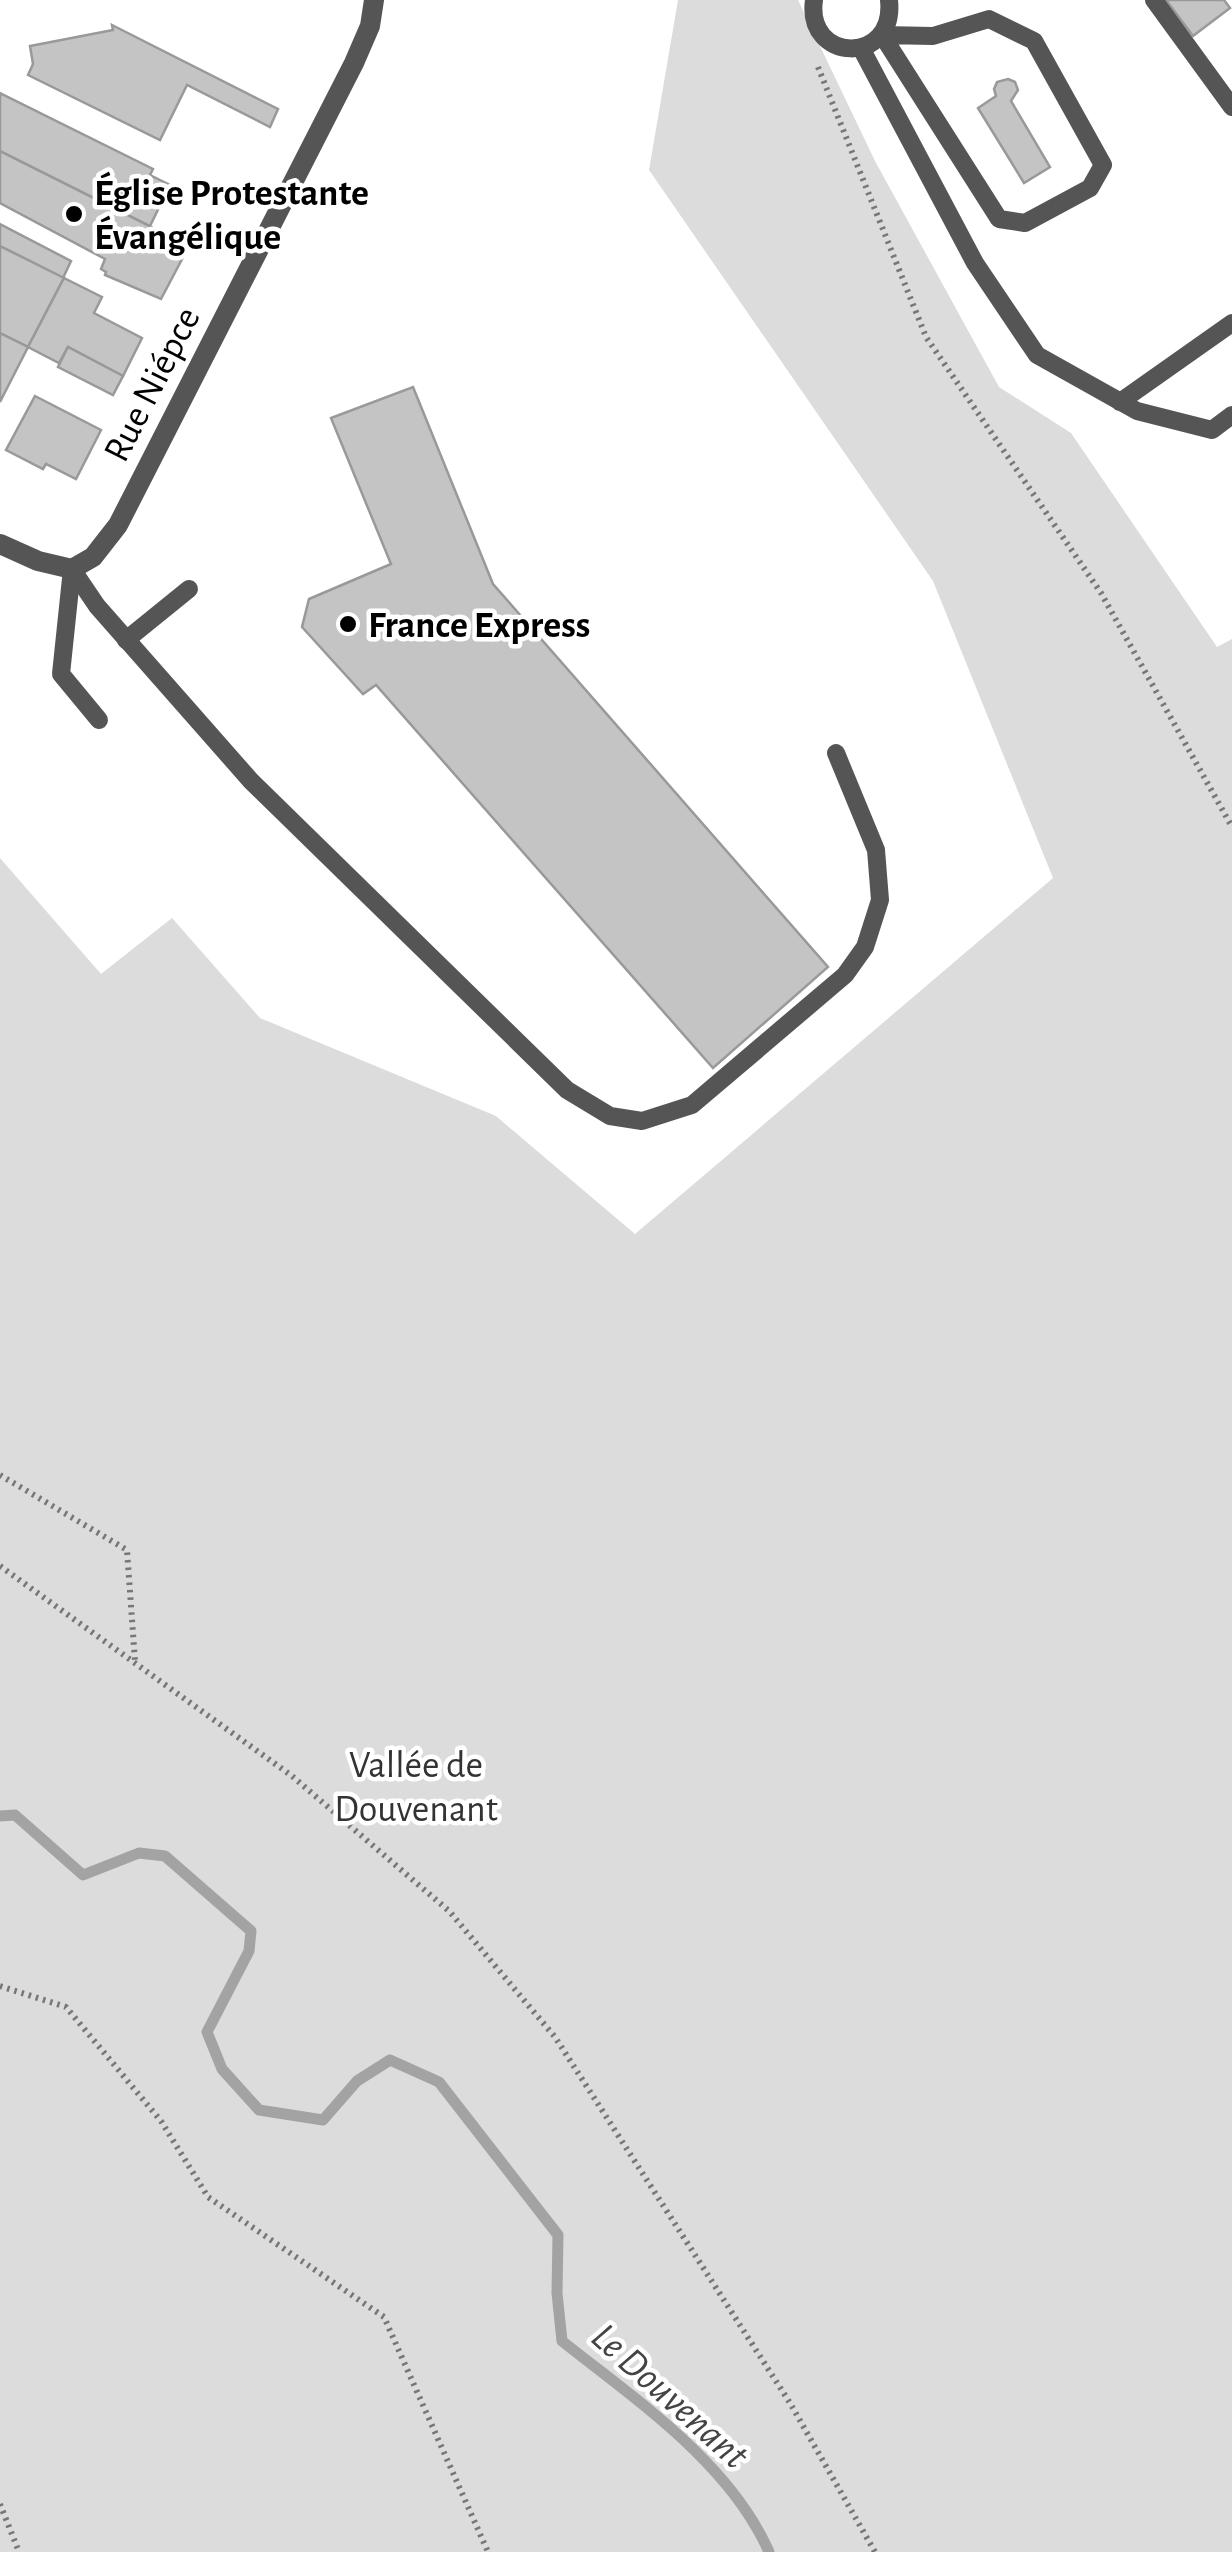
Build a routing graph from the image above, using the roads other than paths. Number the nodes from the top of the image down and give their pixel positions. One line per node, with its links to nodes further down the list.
1 (374, 0): 12 (street, Rue Niépce)
2 (814, 0): 6 (lane)
3 (889, 0): 5 (lane)
4 (1154, 0): 7 (lane)
5 (882, 36): 5 (lane); 6 (lane)
6 (861, 48): 9 (lane)
7 (1232, 107)
8 (1232, 324): 9 (lane)
9 (1120, 402): 10 (lane)
10 (1232, 415)
11 (0, 544): 12 (street)
12 (72, 568): 14 (lane); 15 (lane)
13 (189, 589): 14 (lane)
14 (126, 640): 16 (lane)
15 (98, 720)
16 (836, 752)

